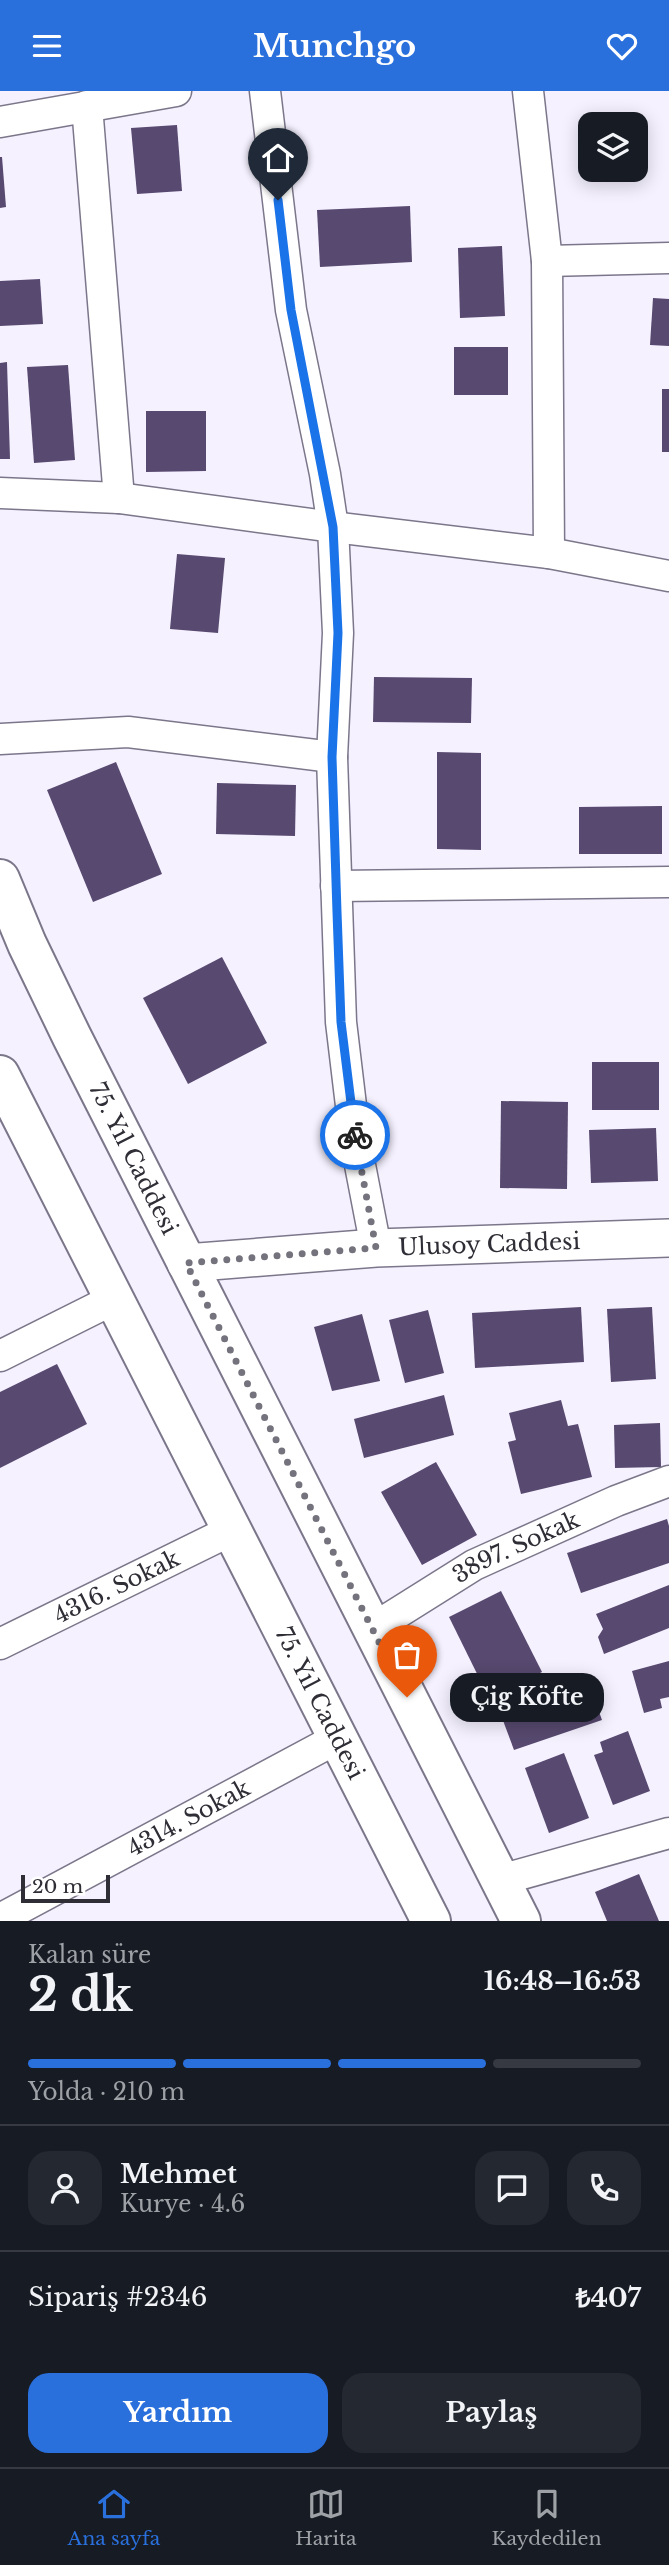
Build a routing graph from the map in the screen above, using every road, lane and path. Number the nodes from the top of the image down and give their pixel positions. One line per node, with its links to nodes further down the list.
1 (176, 91): 4 (street)
2 (265, 91): 10 (street)
3 (528, 91): 7 (street)
4 (86, 106): 5 (street); 9 (street)
5 (0, 122)
6 (669, 258): 7 (street)
7 (547, 261): 11 (street)
8 (0, 493): 9 (street)
9 (119, 498): 10 (street)
10 (333, 527): 11 (street); 14 (street)
11 (550, 553): 12 (street)
12 (669, 576)
13 (0, 739): 14 (street)
14 (332, 757): 17 (street)
15 (0, 879): 21 (main road, 75. Yıl Caddesi)
16 (669, 882): 17 (street)
17 (336, 886): 20 (street)
18 (0, 1075): 22 (main road, 75. Yıl Caddesi)
19 (669, 1238): 20 (street, Ulusoy Caddesi)
20 (376, 1248): 21 (street, Ulusoy Caddesi)
21 (186, 1263): 26 (main road, 75. Yıl Caddesi)
22 (114, 1299): 23 (street); 25 (main road, 75. Yıl Caddesi)
23 (0, 1356)
24 (669, 1481): 26 (street, 3897. Sokak)
25 (232, 1530): 27 (street, 4316. Sokak); 28 (main road, 75. Yıl Caddesi)
26 (372, 1629): 30 (main road, 75. Yıl Caddesi)
27 (0, 1644)
28 (338, 1738): 31 (street, 4314. Sokak); 32 (main road, 75. Yıl Caddesi)
29 (669, 1833): 30 (street)
30 (500, 1880): 33 (main road, 75. Yıl Caddesi)
31 (3, 1916)
32 (432, 1921)
33 (521, 1921)

